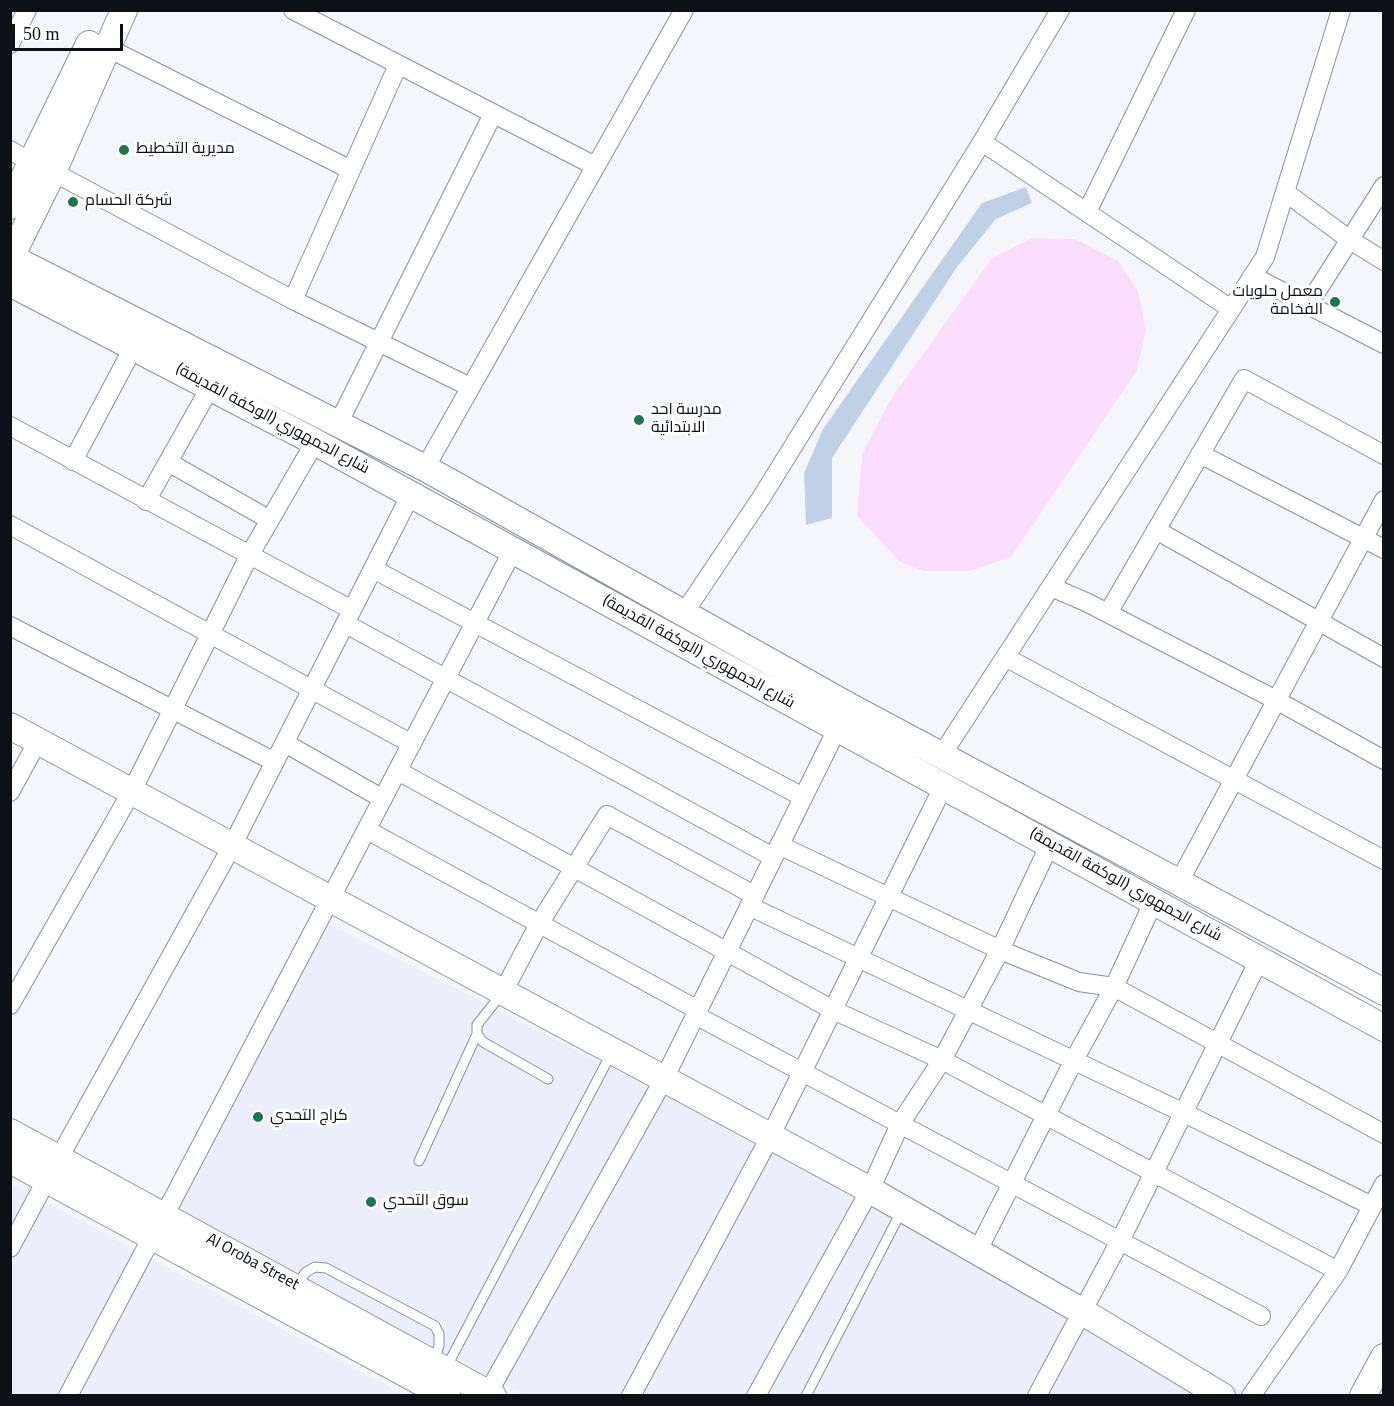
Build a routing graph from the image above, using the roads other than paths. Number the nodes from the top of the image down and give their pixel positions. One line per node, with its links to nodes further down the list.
1 (27, 10): 9 (street)
2 (104, 10): 14 (main road)
3 (124, 10): 10 (main road)
4 (293, 10): 11 (street)
5 (684, 10): 15 (street)
6 (1060, 10): 13 (street)
7 (1185, 10): 20 (street)
8 (1340, 11): 18 (street)
9 (10, 45)
10 (106, 47): 14 (main road); 16 (street)
11 (398, 65): 12 (street); 16 (street)
12 (493, 114): 15 (street); 29 (street)
13 (982, 142): 20 (street); 57 (street)
14 (32, 162): 19 (main road); 22 (main road); 26 (street)
15 (595, 166): 33 (street)
16 (351, 170): 26 (street)
17 (1382, 190): 21 (street)
18 (1285, 192): 21 (street); 24 (street)
19 (10, 206)
20 (1087, 212): 28 (street)
21 (1350, 240): 23 (street); 27 (street)
22 (11, 258): 34 (main road, شارع الجمهوري (الوكفة القديمة))
23 (1383, 261)
24 (1252, 276): 27 (street); 28 (street)
25 (10, 283): 31 (main road, شارع الجمهوري (الوكفة القديمة))
26 (293, 300): 29 (street)
27 (1308, 305): 30 (street)
28 (1231, 309): 55 (street)
29 (380, 342): 33 (street); 34 (street)
30 (1383, 344)
31 (133, 348): 32 (main road, شارع الجمهوري (الوكفة القديمة)); 39 (street)
32 (211, 386): 36 (main road, شارع الجمهوري (الوكفة القديمة)); 40 (street)
33 (470, 387): 41 (street)
34 (338, 424): 41 (main road, شارع الجمهوري (الوكفة القديمة))
35 (10, 426): 39 (street)
36 (315, 442): 43 (main road, شارع الجمهوري (الوكفة القديمة)); 47 (street)
37 (1200, 454): 38 (street); 49 (street); 50 (street)
38 (1383, 455)
39 (74, 461): 45 (street)
40 (168, 462): 45 (street); 47 (street)
41 (424, 468): 42 (main road, شارع الجمهوري (الوكفة القديمة))
42 (468, 492): 46 (main road); 56 (main road, شارع الجمهوري (الوكفة القديمة))
43 (411, 494): 46 (main road, شارع الجمهوري (الوكفة القديمة)); 54 (street)
44 (1383, 500): 50 (street)
45 (146, 501): 53 (street)
46 (454, 519): 52 (main road, شارع الجمهوري (الوكفة القديمة))
47 (270, 520): 53 (street)
48 (10, 525): 64 (street)
49 (1156, 530): 58 (street); 60 (street)
50 (1363, 538): 51 (street); 60 (street)
51 (1383, 549)
52 (512, 552): 61 (street); 62 (main road, شارع الجمهوري (الوكفة القديمة))
53 (249, 556): 59 (street); 64 (street)
54 (373, 569): 59 (street); 61 (street)
55 (1051, 587): 58 (street); 65 (street)
56 (661, 600): 57 (main road, شارع الجمهوري (الوكفة القديمة)); 62 (main road)
57 (684, 613): 76 (main road, شارع الجمهوري (الوكفة القديمة))
58 (1108, 613): 69 (street)
59 (349, 617): 67 (street); 68 (street)
60 (1318, 621): 66 (street); 69 (street)
61 (475, 624): 67 (street); 84 (street)
62 (646, 625): 72 (main road, شارع الجمهوري (الوكفة القديمة))
63 (10, 626): 70 (street)
64 (211, 632): 68 (street); 70 (street)
65 (1005, 657): 76 (street); 80 (street)
66 (1383, 658)
67 (446, 680): 75 (street); 89 (street)
68 (312, 690): 74 (street); 75 (street)
69 (1276, 700): 77 (street); 80 (street)
70 (173, 709): 78 (street); 82 (street)
71 (10, 726): 73 (main road)
72 (837, 729): 81 (main road, شارع الجمهوري (الوكفة القديمة)); 84 (street)
73 (38, 741): 82 (main road); 83 (street)
74 (285, 743): 78 (street); 85 (street)
75 (412, 744): 79 (street)
76 (942, 756): 92 (main road, شارع الجمهوري (الوكفة القديمة))
77 (1383, 760)
78 (275, 762): 88 (street)
79 (398, 771): 85 (street); 91 (street)
80 (1234, 778): 90 (street); 92 (street)
81 (944, 784): 87 (main road, شارع الجمهوري (الوكفة القديمة)); 93 (street)
82 (132, 791): 88 (main road); 105 (street)
83 (10, 792)
84 (803, 796): 89 (street)
85 (383, 799): 86 (street)
86 (367, 830): 94 (street); 97 (street)
87 (1050, 844): 96 (main road, شارع الجمهوري (الوكفة القديمة)); 98 (street)
88 (232, 846): 94 (main road); 126 (street)
89 (776, 851): 93 (street); 95 (street)
90 (1383, 860)
91 (574, 867): 95 (street); 97 (street); 99 (street)
92 (1179, 882): 104 (main road, شارع الجمهوري (الوكفة القديمة))
93 (889, 898): 98 (street); 100 (street)
94 (331, 899): 103 (main road); 133 (street)
95 (752, 901): 99 (street); 100 (street)
96 (1153, 903): 101 (main road, شارع الجمهوري (الوكفة القديمة)); 102 (street)
97 (539, 924): 103 (street); 108 (street)
98 (1000, 950): 102 (street); 107 (street)
99 (726, 952): 106 (street); 108 (street)
100 (859, 958): 106 (street); 107 (street)
101 (1258, 960): 109 (main road, شارع الجمهوري (الوكفة القديمة)); 111 (street)
102 (1114, 987): 111 (street); 114 (street)
103 (503, 992): 110 (lane); 112 (main road)
104 (1383, 992)
105 (10, 1005)
106 (833, 1010): 113 (street); 115 (street)
107 (968, 1011): 113 (street); 114 (street)
108 (696, 1012): 115 (street); 117 (street)
109 (1383, 1028)
110 (477, 1034): 116 (lane); 125 (lane)
111 (1218, 1044): 118 (street); 122 (street)
112 (612, 1052): 117 (main road); 141 (lane)
113 (942, 1060): 119 (street); 120 (street)
114 (1073, 1062): 118 (street); 119 (street)
115 (802, 1072): 120 (street); 123 (street)
116 (548, 1079)
117 (664, 1079): 123 (main road); 142 (street)
118 (1184, 1113): 127 (street); 131 (street)
119 (1046, 1116): 127 (street); 128 (street)
120 (900, 1124): 128 (street); 130 (street)
121 (10, 1132): 126 (main road, Al Oroba Street)
122 (1383, 1134)
123 (770, 1137): 130 (main road); 145 (street)
124 (10, 1160): 126 (main road, Al Oroba Street)
125 (420, 1161)
126 (53, 1169): 133 (main road, Al Oroba Street); 135 (street)
127 (1154, 1173): 134 (street); 137 (street)
128 (1012, 1183): 134 (street); 136 (street)
129 (1383, 1184): 131 (street)
130 (870, 1190): 132 (main road); 146 (street)
131 (1372, 1206): 137 (street)
132 (902, 1210): 136 (main road); 147 (lane)
133 (158, 1226): 141 (main road, Al Oroba Street); 143 (street); 144 (main road, Al Oroba Street)
134 (1121, 1239): 138 (street); 139 (street)
135 (10, 1248)
136 (977, 1252): 138 (main road)
137 (1338, 1271): 150 (street)
138 (1083, 1312): 148 (street); 149 (main road)
139 (1262, 1316)
140 (1383, 1357): 151 (main road)
141 (439, 1366): 142 (main road, Al Oroba Street)
142 (491, 1394)
143 (68, 1395)
144 (447, 1395)
145 (631, 1395)
146 (756, 1395)
147 (806, 1395)
148 (1037, 1395)
149 (1222, 1395)
150 (1251, 1395)
151 (1363, 1395)

